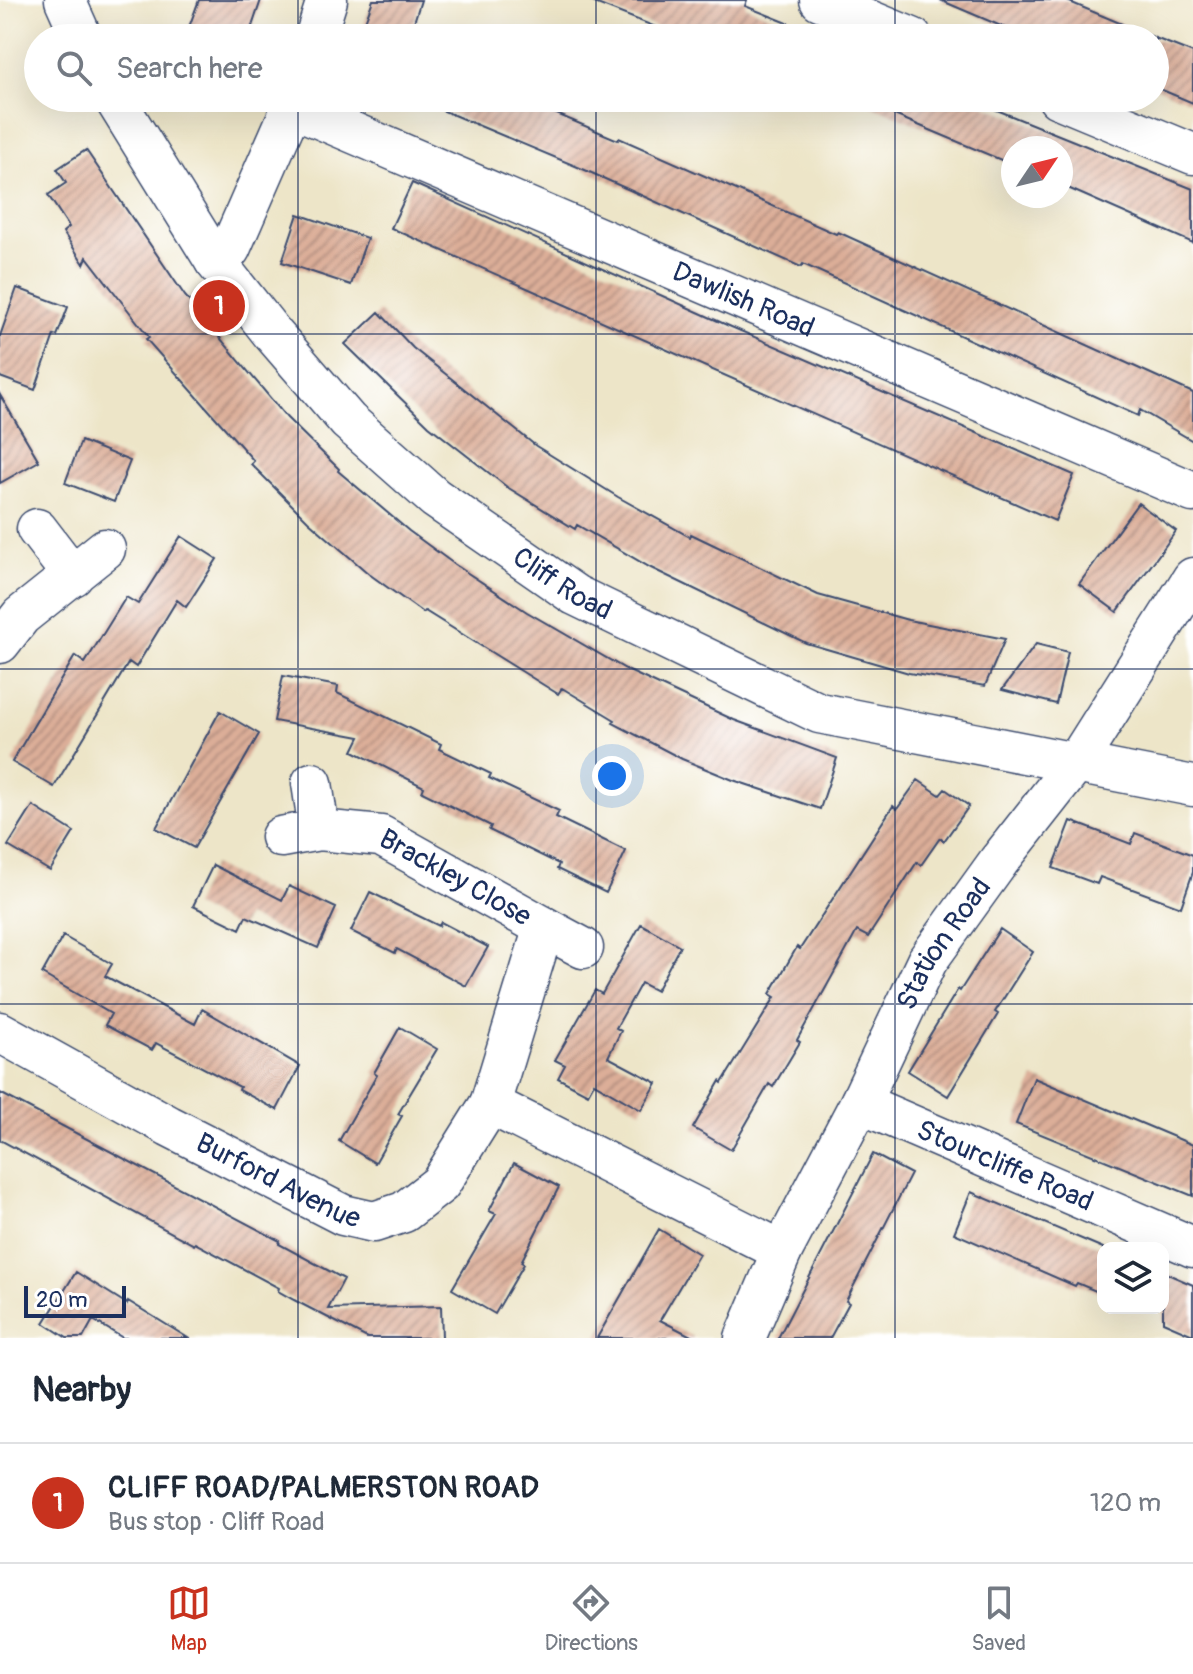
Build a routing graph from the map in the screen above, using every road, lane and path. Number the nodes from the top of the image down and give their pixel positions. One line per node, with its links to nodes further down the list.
1 (65, 0): 4 (street)
2 (327, 0): 5 (street)
3 (820, 0): 6 (street)
4 (76, 24)
5 (319, 24)
6 (878, 24)
7 (123, 112): 12 (street, Cliff Road)
8 (290, 112): 12 (street)
9 (315, 112): 13 (street, Dawlish Road)
10 (1092, 112): 11 (street)
11 (1193, 154)
12 (215, 261): 19 (street, Cliff Road)
13 (1193, 492)
14 (37, 529): 16 (street)
15 (105, 549): 16 (street)
16 (73, 576): 18 (street)
17 (1193, 578): 19 (street, Station Road)
18 (0, 643)
19 (1076, 763): 21 (street, Cliff Road); 25 (street, Station Road)
20 (312, 783): 22 (street, Brackley Close)
21 (1193, 786)
22 (544, 927): 23 (street, Brackley Close); 26 (street, Brackley Close)
23 (583, 948)
24 (0, 1032): 26 (street, Burford Avenue)
25 (860, 1103): 27 (street, Stourcliffe Road); 28 (street, Station Road)
26 (490, 1104): 28 (street)
27 (1193, 1247)
28 (782, 1251): 29 (street, Station Road)
29 (745, 1338)

